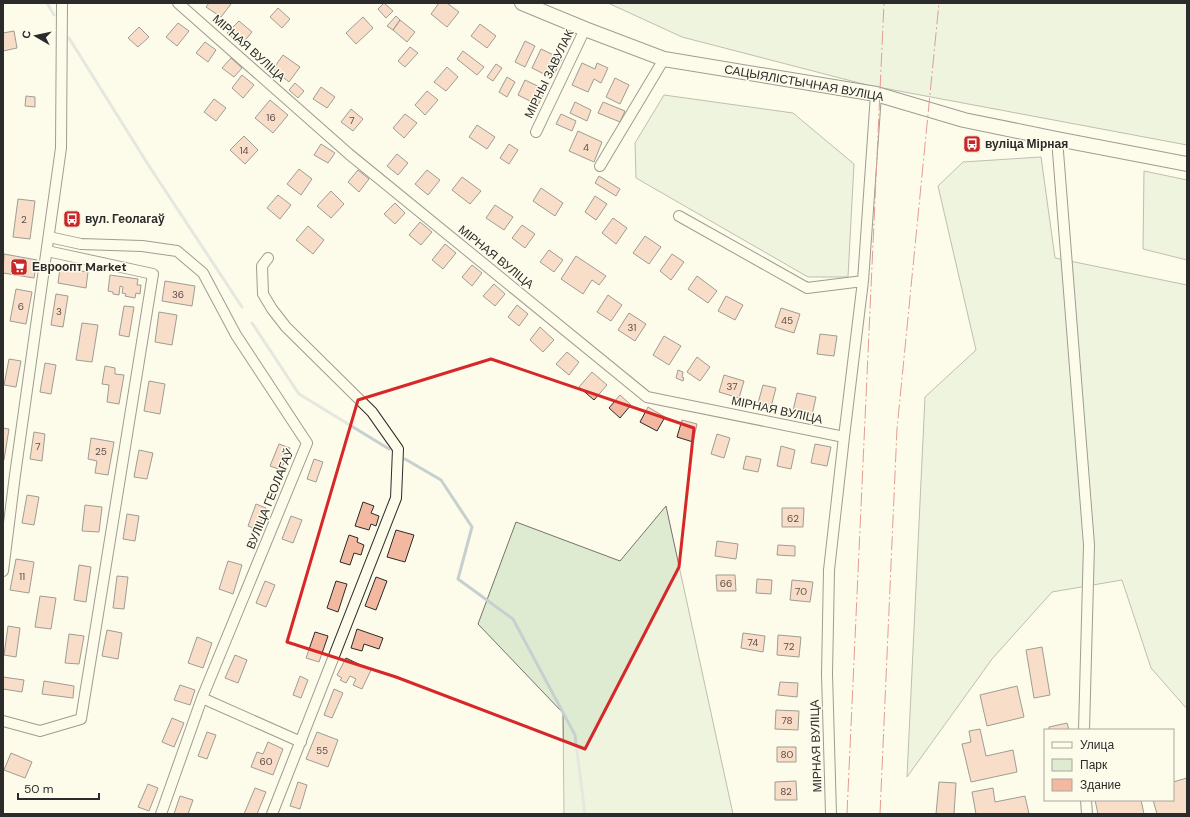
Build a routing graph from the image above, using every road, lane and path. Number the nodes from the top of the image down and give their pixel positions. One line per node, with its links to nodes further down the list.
1 (62, 3): 12 (street)
2 (178, 3): 16 (street, МІРНАЯ ВУЛІЦА)
3 (522, 3): 4 (main road, САЦЫЯЛІСТЫЧНАЯ ВУЛІЦА)
4 (585, 29): 5 (main road, САЦЫЯЛІСТЫЧНАЯ ВУЛІЦА); 7 (street, МІРНЫ ЗАВУЛАК)
5 (664, 59): 6 (main road, САЦЫЯЛІСТЫЧНАЯ ВУЛІЦА); 10 (street)
6 (876, 94): 8 (main road, САЦЫЯЛІСТЫЧНАЯ ВУЛІЦА); 15 (street, МІРНАЯ ВУЛІЦА)
7 (536, 132)
8 (1057, 139): 9 (main road, САЦЫЯЛІСТЫЧНАЯ ВУЛІЦА); 20 (street)
9 (1187, 164)
10 (600, 166)
11 (679, 216): 15 (street)
12 (49, 238): 13 (street); 18 (street, ВУЛІЦА ГЕОЛАГАЎ)
13 (47, 251): 17 (street); 19 (street)
14 (268, 258): 21 (street)
15 (862, 281): 16 (street, МІРНАЯ ВУЛІЦА)
16 (844, 437): 25 (street, МІРНАЯ ВУЛІЦА)
17 (3, 571)
18 (202, 698): 21 (street); 23 (street, ВУЛІЦА ГЕОЛАГАЎ)
19 (3, 721)
20 (1084, 729)
21 (301, 742): 24 (street)
22 (1086, 801): 26 (street)
23 (161, 814)
24 (272, 814)
25 (831, 814)
26 (1087, 814)

